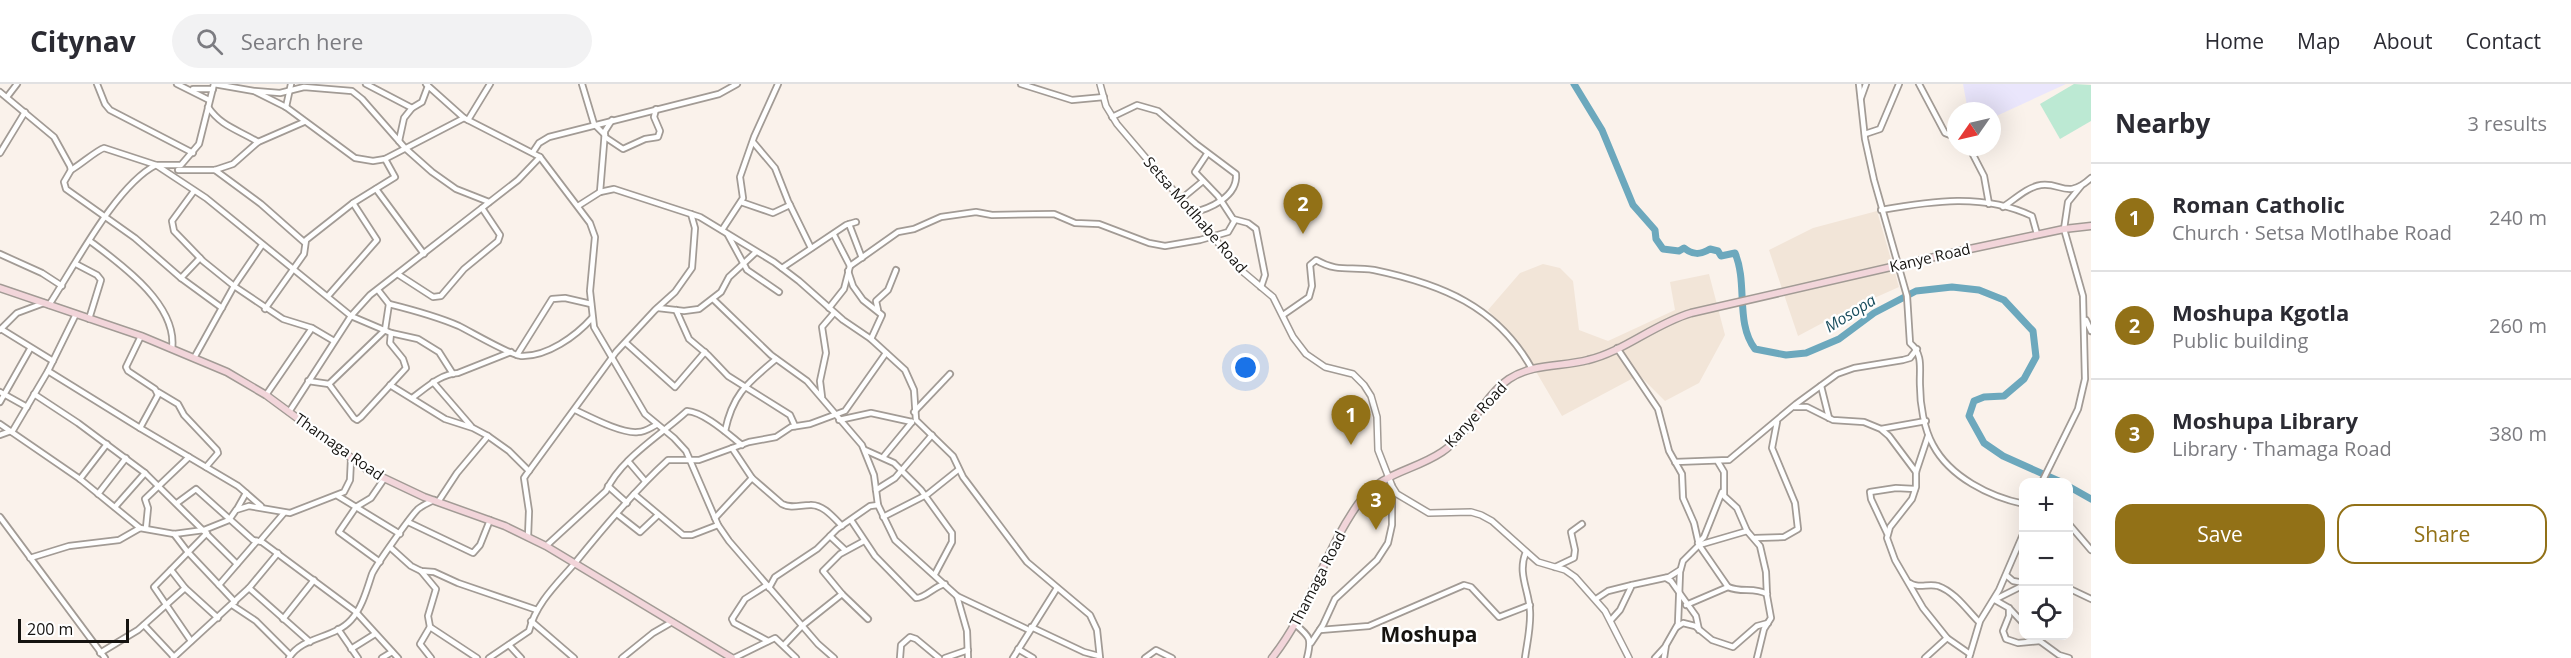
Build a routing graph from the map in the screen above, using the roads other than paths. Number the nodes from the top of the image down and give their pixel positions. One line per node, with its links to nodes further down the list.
1 (17, 84): 22 (street)
2 (98, 84): 45 (street)
3 (177, 84): 19 (street)
4 (366, 84): 28 (street)
5 (490, 84): 32 (street)
6 (582, 84): 35 (street)
7 (737, 84): 29 (street)
8 (778, 84): 41 (street)
9 (1021, 84): 23 (street)
10 (1100, 84): 23 (street, Setsa Motlhabe Road)
11 (1859, 84): 25 (street)
12 (1866, 84): 25 (street)
13 (1899, 84): 37 (street)
14 (1919, 84): 36 (street)
15 (233, 85): 17 (street); 20 (street)
16 (427, 85): 28 (street); 32 (street)
17 (214, 86): 19 (street); 24 (street)
18 (291, 87): 20 (street); 27 (street); 39 (street)
19 (190, 89): 24 (street)
20 (254, 91): 27 (street)
21 (0, 92): 22 (street)
22 (7, 98): 30 (street)
23 (1104, 98): 31 (street, Setsa Motlhabe Road)
24 (209, 100): 26 (street)
25 (1861, 100): 37 (street)
26 (208, 107): 40 (street); 45 (street)
27 (286, 107): 34 (street)
28 (412, 108): 39 (street)
29 (656, 109): 33 (street); 38 (street)
30 (25, 112): 44 (street); 52 (street)
31 (1112, 117): 46 (street); 61 (street, Setsa Motlhabe Road)
32 (466, 119): 42 (street); 43 (street)
33 (612, 120): 35 (street); 38 (street)
34 (304, 122): 40 (street); 49 (street)
35 (594, 124): 38 (street); 43 (street)
36 (1947, 133)
37 (1865, 134): 71 (street)
38 (605, 136): 60 (street)
39 (399, 141): 42 (street)
40 (258, 142): 53 (street)
41 (753, 142): 64 (street); 67 (street)
42 (405, 148): 49 (street); 63 (street)
43 (533, 152): 48 (street)
44 (0, 153)
45 (193, 153): 51 (street)
46 (1207, 154): 55 (street); 62 (street)
47 (1974, 156): 66 (street)
48 (540, 157): 63 (street); 68 (street)
49 (385, 159): 58 (street)
50 (156, 165): 51 (street); 52 (street); 56 (street); 74 (street)
51 (177, 168): 53 (street); 56 (street)
52 (71, 170): 74 (street)
53 (215, 171): 86 (street)
54 (2091, 178): 57 (street)
55 (1203, 181): 61 (street); 62 (street)
56 (186, 184): 59 (street)
57 (2080, 186): 69 (street); 79 (street)
58 (376, 189): 65 (street); 91 (street)
59 (194, 191): 87 (street); 92 (street)
60 (600, 192): 68 (street); 73 (street)
61 (1180, 200): 72 (street, Setsa Motlhabe Road)
62 (1221, 200): 72 (street); 75 (street)
63 (489, 202): 70 (street)
64 (741, 202): 67 (street); 80 (street)
65 (353, 203): 86 (street); 111 (street)
66 (1989, 204): 69 (street); 71 (street)
67 (790, 205): 88 (street)
68 (579, 206): 115 (street)
69 (2003, 207): 82 (street)
70 (482, 208): 91 (street); 101 (street)
71 (1881, 210): 96 (street)
72 (1191, 213): 84 (street, Setsa Motlhabe Road)
73 (692, 214): 80 (street); 117 (street)
74 (106, 217): 85 (street); 102 (street)
75 (1235, 220): 84 (street); 105 (street)
76 (856, 222): 77 (street)
77 (849, 224): 83 (street); 93 (street)
78 (2091, 226): 79 (main road, Kanye Road)
79 (2064, 229): 82 (main road, Kanye Road); 126 (street)
80 (722, 230): 81 (street)
81 (727, 234): 89 (street); 95 (street)
82 (2037, 234): 96 (main road, Kanye Road)
83 (834, 235): 88 (street); 98 (street)
84 (1212, 237): 93 (street); 105 (street, Setsa Motlhabe Road)
85 (90, 241): 94 (street); 142 (street)
86 (304, 242): 99 (street)
87 (262, 245): 99 (street); 104 (street)
88 (811, 248): 97 (street)
89 (756, 252): 95 (street); 97 (street)
90 (0, 254): 103 (street)
91 (424, 254): 101 (street)
92 (200, 258): 102 (street); 104 (street)
93 (862, 258): 98 (street)
94 (76, 264): 103 (street); 128 (street)
95 (743, 265): 109 (street); 112 (street)
96 (1897, 266): 140 (main road, Kanye Road); 143 (street)
97 (782, 268): 118 (street)
98 (849, 268): 107 (street); 110 (street)
99 (293, 269): 111 (street); 119 (street)
100 (896, 270): 121 (street)
101 (399, 275): 108 (street)
102 (181, 278): 116 (street)
103 (62, 286): 113 (street)
104 (234, 286): 116 (street); 119 (street)
105 (1261, 287): 124 (street, Setsa Motlhabe Road)
106 (0, 288): 113 (main road, Thamaga Road)
107 (844, 289): 110 (street); 118 (street)
108 (378, 290): 114 (street); 125 (street)
109 (779, 292)
110 (858, 292): 121 (street)
111 (328, 296): 125 (street)
112 (713, 298): 120 (street); 149 (street)
113 (47, 304): 123 (main road, Thamaga Road); 130 (street)
114 (389, 304): 133 (street); 146 (street)
115 (591, 304): 127 (street); 146 (street)
116 (222, 308): 147 (street)
117 (658, 308): 120 (street); 139 (street)
118 (829, 308): 122 (street)
119 (265, 309): 131 (street)
120 (676, 310): 144 (street)
121 (878, 310): 137 (street)
122 (834, 313): 137 (street); 165 (street)
123 (76, 314): 128 (main road, Thamaga Road); 150 (street)
124 (1283, 315): 151 (street); 209 (street, Setsa Motlhabe Road)
125 (351, 316): 133 (street); 138 (street)
126 (2085, 317): 134 (street); 211 (street)
127 (592, 318): 146 (street); 148 (street)
128 (89, 319): 136 (main road, Thamaga Road)
129 (0, 322): 130 (street)
130 (6, 323): 132 (street)
131 (312, 328): 138 (street); 164 (street)
132 (1, 330): 141 (street)
133 (385, 330): 135 (street); 157 (street)
134 (2091, 331)
135 (391, 333): 153 (street); 158 (street)
136 (141, 336): 142 (main road, Thamaga Road); 161 (street)
137 (871, 339): 145 (street)
138 (334, 341): 155 (street)
139 (626, 343): 144 (street); 148 (street)
140 (1617, 348): 151 (main road, Kanye Road); 201 (street)
141 (30, 349): 150 (street); 162 (street)
142 (172, 349): 147 (main road, Thamaga Road)
143 (1917, 349): 159 (street); 176 (street)
144 (705, 352): 160 (street)
145 (886, 353): 172 (street); 173 (street)
146 (514, 354): 153 (street)
147 (194, 358): 164 (main road, Thamaga Road)
148 (611, 358): 170 (street); 179 (street)
149 (776, 359): 160 (street); 165 (street)
150 (52, 362): 152 (street)
151 (1532, 369): 209 (main road, Kanye Road)
152 (48, 371): 163 (street); 181 (street)
153 (453, 374): 156 (street)
154 (950, 374): 173 (street)
155 (308, 381): 157 (street); 171 (street)
156 (433, 382): 166 (street); 182 (street)
157 (329, 384): 158 (street)
158 (390, 385): 166 (street)
159 (1821, 386): 169 (street); 174 (street)
160 (744, 388): 180 (street); 186 (street)
161 (158, 392): 181 (street); 203 (street)
162 (2, 393): 167 (street); 168 (street)
163 (34, 394): 168 (street); 191 (street)
164 (266, 395): 171 (main road, Thamaga Road)
165 (822, 397): 172 (street)
166 (412, 398): 182 (street)
167 (0, 402)
168 (27, 407): 184 (street)
169 (1794, 407): 174 (street); 177 (street)
170 (575, 410): 179 (street); 205 (street)
171 (289, 412): 198 (main road, Thamaga Road)
172 (834, 414): 175 (street); 180 (street)
173 (914, 417): 175 (street); 188 (street); 195 (street)
174 (1829, 418): 183 (street)
175 (839, 420): 194 (street)
176 (1926, 421): 183 (street); 189 (street)
177 (1777, 422): 202 (street); 259 (street)
178 (0, 424): 184 (street)
179 (656, 424): 185 (street)
180 (795, 426): 192 (street)
181 (140, 428): 196 (street)
182 (473, 428): 190 (street)
183 (1881, 429): 207 (street)
184 (12, 431): 187 (street); 212 (street)
185 (665, 431): 186 (street); 199 (street); 200 (street)
186 (725, 431): 192 (street)
187 (0, 435)
188 (932, 435): 204 (street); 206 (street)
189 (1929, 435): 207 (street); 229 (street)
190 (488, 436): 205 (street); 226 (street)
191 (107, 444): 197 (street); 212 (street)
192 (742, 444): 193 (street)
193 (732, 448): 200 (street); 210 (street)
194 (865, 450): 195 (street); 220 (street)
195 (884, 456): 206 (street)
196 (189, 457): 203 (street); 215 (street)
197 (126, 458): 208 (street); 222 (street)
198 (351, 459): 213 (main road, Thamaga Road); 225 (street)
199 (628, 461): 214 (street); 216 (street)
200 (691, 462): 214 (street); 240 (street)
201 (1675, 462): 202 (street); 262 (street)
202 (1718, 462): 218 (street)
203 (206, 467): 221 (street)
204 (958, 470): 224 (street); 292 (street)
205 (529, 471): 258 (street)
206 (903, 471): 220 (street); 224 (street)
207 (1916, 472): 219 (street)
208 (145, 473): 215 (street); 231 (street)
209 (1389, 475): 217 (street, Setsa Motlhabe Road); 320 (main road, Thamaga Road)
210 (752, 478): 240 (street); 247 (street)
211 (2044, 478)
212 (80, 479): 222 (street)
213 (384, 479): 226 (main road, Thamaga Road); 232 (street)
214 (645, 481): 223 (street)
215 (159, 486): 227 (street); 249 (street)
216 (608, 486): 228 (street); 263 (street)
217 (1392, 486): 268 (street); 327 (street)
218 (1723, 489): 251 (street); 262 (street)
219 (1915, 489): 254 (street); 254 (street)
220 (876, 490): 230 (street)
221 (246, 493): 233 (street); 234 (street)
222 (98, 494): 231 (street)
223 (634, 494): 228 (street); 237 (street)
224 (925, 495): 239 (street); 278 (street)
225 (338, 496): 232 (street); 235 (street)
226 (436, 501): 242 (main road, Thamaga Road); 244 (street)
227 (177, 503): 241 (street); 252 (street)
228 (627, 503): 236 (street)
229 (2019, 503)
230 (878, 505): 239 (street); 243 (street)
231 (115, 507): 248 (street)
232 (356, 507): 256 (street); 271 (street)
233 (262, 508): 234 (street); 235 (street)
234 (236, 510): 241 (street)
235 (284, 513): 260 (street)
236 (617, 514): 237 (street); 272 (street)
237 (658, 515): 246 (street)
238 (0, 517): 270 (street)
239 (883, 517): 278 (street)
240 (715, 518): 246 (street)
241 (229, 520): 252 (street); 260 (street)
242 (490, 520): 244 (street); 258 (main road, Thamaga Road)
243 (851, 520): 247 (street); 261 (street)
244 (408, 522): 256 (street)
245 (1582, 524): 274 (street)
246 (718, 525): 287 (street)
247 (842, 526): 257 (street)
248 (140, 528): 249 (street); 270 (street)
249 (146, 528): 255 (street)
250 (2073, 529): 266 (street)
251 (1747, 531): 259 (street); 262 (street)
252 (205, 532): 255 (street); 267 (street); 273 (street)
253 (2024, 532): 279 (street)
254 (1887, 533): 282 (street)
255 (174, 534): 267 (street)
256 (400, 534): 264 (street)
257 (830, 536): 265 (street); 287 (street)
258 (528, 537): 263 (main road, Thamaga Road)
259 (1755, 538): 295 (street)
260 (258, 541): 269 (street); 273 (street)
261 (864, 541): 265 (street); 284 (street)
262 (1698, 544): 276 (street); 289 (street)
263 (546, 546): 272 (main road, Thamaga Road)
264 (391, 548): 271 (street); 277 (street)
265 (845, 550): 294 (street)
266 (2091, 550)
267 (187, 551): 275 (street); 285 (street)
268 (1526, 552): 274 (street); 305 (street)
269 (278, 553): 281 (street); 291 (street)
270 (30, 558): 342 (street)
271 (380, 562): 308 (street)
272 (575, 563): 307 (street); 317 (main road, Thamaga Road)
273 (237, 564): 285 (street)
274 (1555, 567): 298 (street)
275 (171, 570): 290 (street); 304 (street)
276 (1680, 570): 280 (street); 297 (street)
277 (421, 571): 307 (street); 323 (street)
278 (935, 574): 284 (street)
279 (2006, 575): 283 (street); 300 (street)
280 (1666, 578): 286 (street); 297 (street)
281 (314, 580): 308 (street); 312 (street)
282 (1910, 583): 318 (street); 330 (street)
283 (2019, 583)
284 (945, 584): 296 (street)
285 (219, 585): 301 (street)
286 (1632, 585): 298 (street); 315 (street)
287 (768, 586): 322 (street); 332 (street)
288 (2020, 586): 300 (street)
289 (1728, 587): 295 (street); 303 (street)
290 (185, 588): 304 (street); 311 (street)
291 (249, 588): 301 (street); 312 (street)
292 (1057, 588): 326 (street); 348 (street)
293 (2073, 590): 299 (street)
294 (842, 594): 313 (street); 322 (street)
295 (1767, 594): 319 (street)
296 (957, 596): 302 (street); 309 (street)
297 (1681, 596): 303 (street); 310 (street)
298 (1596, 599): 315 (street)
299 (2091, 599)
300 (1993, 600): 306 (street); 318 (street)
301 (233, 604): 311 (street); 347 (street)
302 (972, 604): 309 (street); 326 (street)
303 (1686, 605): 310 (street); 328 (street)
304 (166, 606): 321 (street); 331 (street)
305 (1530, 606): 327 (street); 375 (street)
306 (2009, 608): 314 (street); 333 (street)
307 (537, 610): 316 (street)
308 (356, 612): 325 (street); 329 (street)
309 (962, 612): 341 (street)
310 (1679, 613): 324 (street)
311 (218, 618): 331 (street)
312 (283, 619): 334 (street)
313 (868, 619)
314 (2019, 619)
315 (1611, 620): 376 (street)
316 (531, 621): 336 (street); 358 (street)
317 (672, 622): 344 (main road, Thamaga Road); 359 (street)
318 (1979, 622): 346 (street)
319 (1768, 623): 328 (street); 379 (street)
320 (1295, 624): 335 (street); 373 (main road, Thamaga Road)
321 (144, 625): 342 (street); 350 (street)
322 (803, 625): 337 (street); 345 (street)
323 (430, 627): 354 (street); 355 (street)
324 (1677, 627): 328 (street); 338 (street)
325 (338, 629): 334 (street); 339 (street)
326 (1030, 629): 340 (street); 348 (street)
327 (1320, 630): 335 (street)
328 (1699, 630)
329 (375, 634): 339 (street); 343 (street)
330 (1947, 638): 346 (street); 380 (street)
331 (191, 641): 350 (street)
332 (768, 641): 337 (street); 361 (street)
333 (2040, 641): 381 (street)
334 (310, 642): 347 (street)
335 (1311, 643): 374 (street)
336 (509, 645): 356 (street); 357 (street)
337 (784, 645): 362 (street)
338 (1666, 645): 377 (street); 378 (street)
339 (351, 649): 351 (street)
340 (1018, 649): 369 (street); 370 (street)
341 (968, 650): 367 (street); 368 (street)
342 (100, 652): 349 (street)
343 (392, 652): 352 (street); 353 (street)
344 (722, 652): 360 (street); 361 (main road, Thamaga Road)
345 (828, 653): 363 (street); 364 (street)
346 (1969, 656)
347 (289, 657)
348 (1100, 657)
349 (105, 658)
350 (173, 658)
351 (358, 658)
352 (382, 658)
353 (398, 658)
354 (430, 658)
355 (477, 658)
356 (489, 658)
357 (521, 658)
358 (574, 658)
359 (622, 658)
360 (718, 658)
361 (734, 658)
362 (796, 658)
363 (823, 658)
364 (834, 658)
365 (900, 658): 366 (street)
366 (939, 658)
367 (945, 658)
368 (968, 658)
369 (1013, 658)
370 (1033, 658)
371 (1145, 658): 372 (street)
372 (1172, 658)
373 (1272, 658)
374 (1307, 658)
375 (1525, 658)
376 (1629, 658)
377 (1655, 658)
378 (1664, 658)
379 (1757, 658)
380 (1925, 658)
381 (2066, 658)

